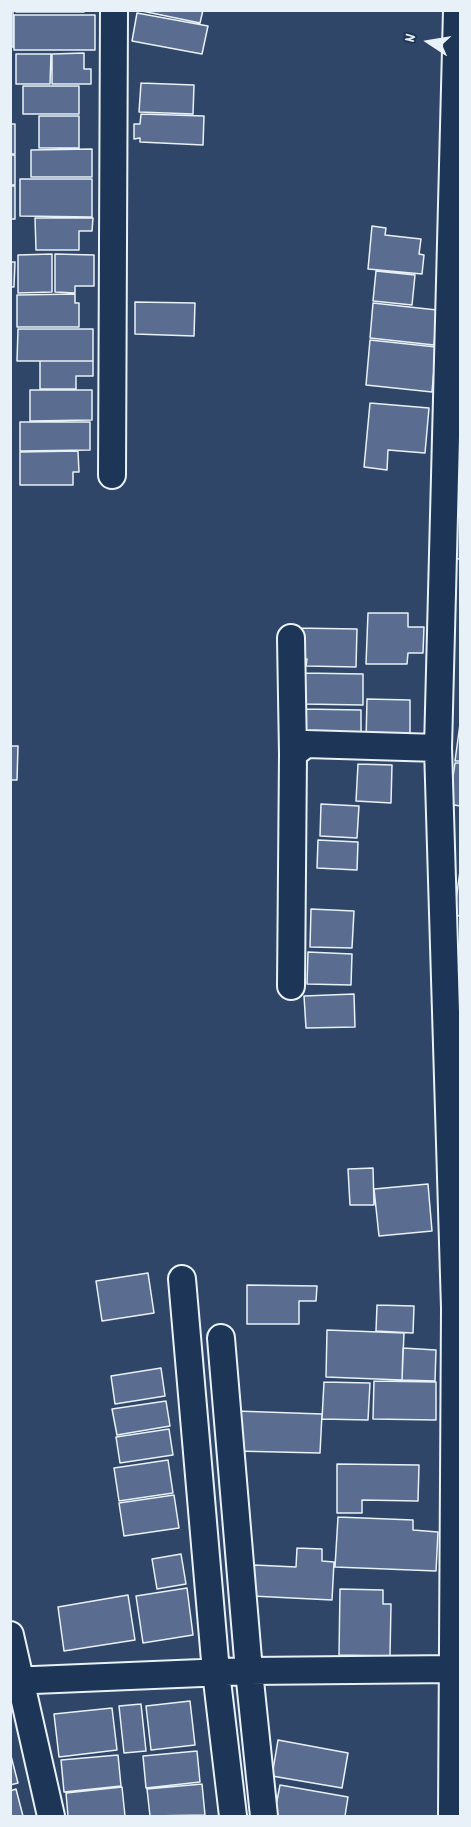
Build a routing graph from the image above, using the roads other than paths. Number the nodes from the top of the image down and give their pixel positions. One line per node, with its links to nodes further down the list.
1 (114, 10): 3 (street)
2 (457, 10): 4 (street)
3 (112, 475)
4 (452, 565): 6 (street)
5 (291, 638): 7 (street)
6 (438, 748): 7 (street); 8 (street)
7 (293, 754): 9 (street)
8 (452, 919): 13 (street)
9 (291, 986)
10 (182, 1279): 15 (street)
11 (221, 1338): 14 (street)
12 (10, 1635): 16 (street)
13 (454, 1669): 14 (street); 20 (street)
14 (249, 1671): 15 (street); 19 (street)
15 (216, 1672): 16 (street); 18 (street)
16 (16, 1680): 17 (street)
17 (51, 1816)
18 (233, 1816)
19 (264, 1816)
20 (452, 1816)

